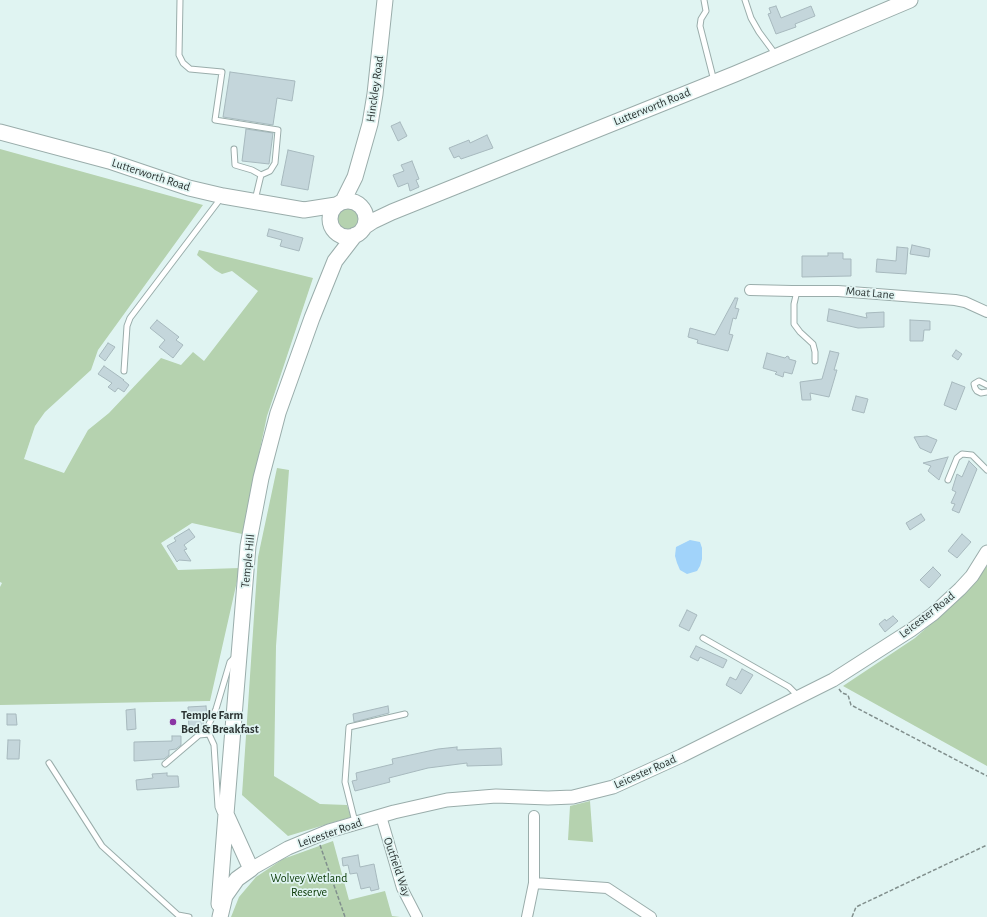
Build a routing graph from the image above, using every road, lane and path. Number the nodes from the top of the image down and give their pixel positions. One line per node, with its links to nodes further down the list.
1 (180, 0): 10 (lane)
2 (385, 0): 13 (main road, Hinckley Road)
3 (704, 0): 7 (lane)
4 (745, 0): 6 (lane)
5 (910, 0): 6 (main road, Lutterworth Road)
6 (777, 56): 7 (main road, Lutterworth Road)
7 (714, 82): 15 (main road, Lutterworth Road)
8 (0, 132): 11 (main road, Lutterworth Road)
9 (234, 149): 10 (lane)
10 (261, 175): 12 (lane)
11 (223, 196): 12 (main road, Lutterworth Road); 23 (lane)
12 (255, 201): 14 (main road, Lutterworth Road)
13 (350, 204): 14 (main road, Lutterworth Road); 15 (main road, Lutterworth Road); 16 (main road); 17 (main road)
14 (304, 210): 16 (main road, Lutterworth Road)
15 (392, 212): 17 (main road, Lutterworth Road)
16 (335, 230): 17 (main road); 18 (main road, Temple Hill)
17 (359, 231): 18 (main road, Temple Hill)
18 (335, 261): 30 (main road, Temple Hill)
19 (750, 290): 20 (street, Moat Lane)
20 (796, 291): 21 (street, Moat Lane); 22 (lane)
21 (987, 312)
22 (815, 361)
23 (124, 370)
24 (987, 385): 25 (lane)
25 (987, 392)
26 (987, 470): 27 (lane)
27 (948, 480)
28 (987, 552): 32 (street, Leicester Road)
29 (703, 638): 32 (lane)
30 (239, 659): 34 (lane); 38 (main road, Temple Hill)
31 (836, 684): 37 (path)
32 (799, 697): 39 (street, Leicester Road)
33 (405, 714): 41 (lane)
34 (209, 734): 36 (lane); 38 (lane)
35 (49, 763): 46 (lane)
36 (165, 764)
37 (987, 776)
38 (226, 814): 44 (main road, Temple Hill); 47 (main road)
39 (381, 816): 41 (street, Leicester Road); 49 (street, Outfield Way)
40 (534, 816): 45 (street)
41 (356, 824): 42 (street, Leicester Road)
42 (317, 836): 44 (street, Leicester Road); 48 (path)
43 (987, 846): 52 (path)
44 (251, 869): 47 (main road)
45 (534, 883): 50 (street); 51 (street)
46 (189, 917)
47 (219, 917)
48 (345, 917)
49 (417, 917)
50 (526, 917)
51 (651, 917)
52 (852, 917)

